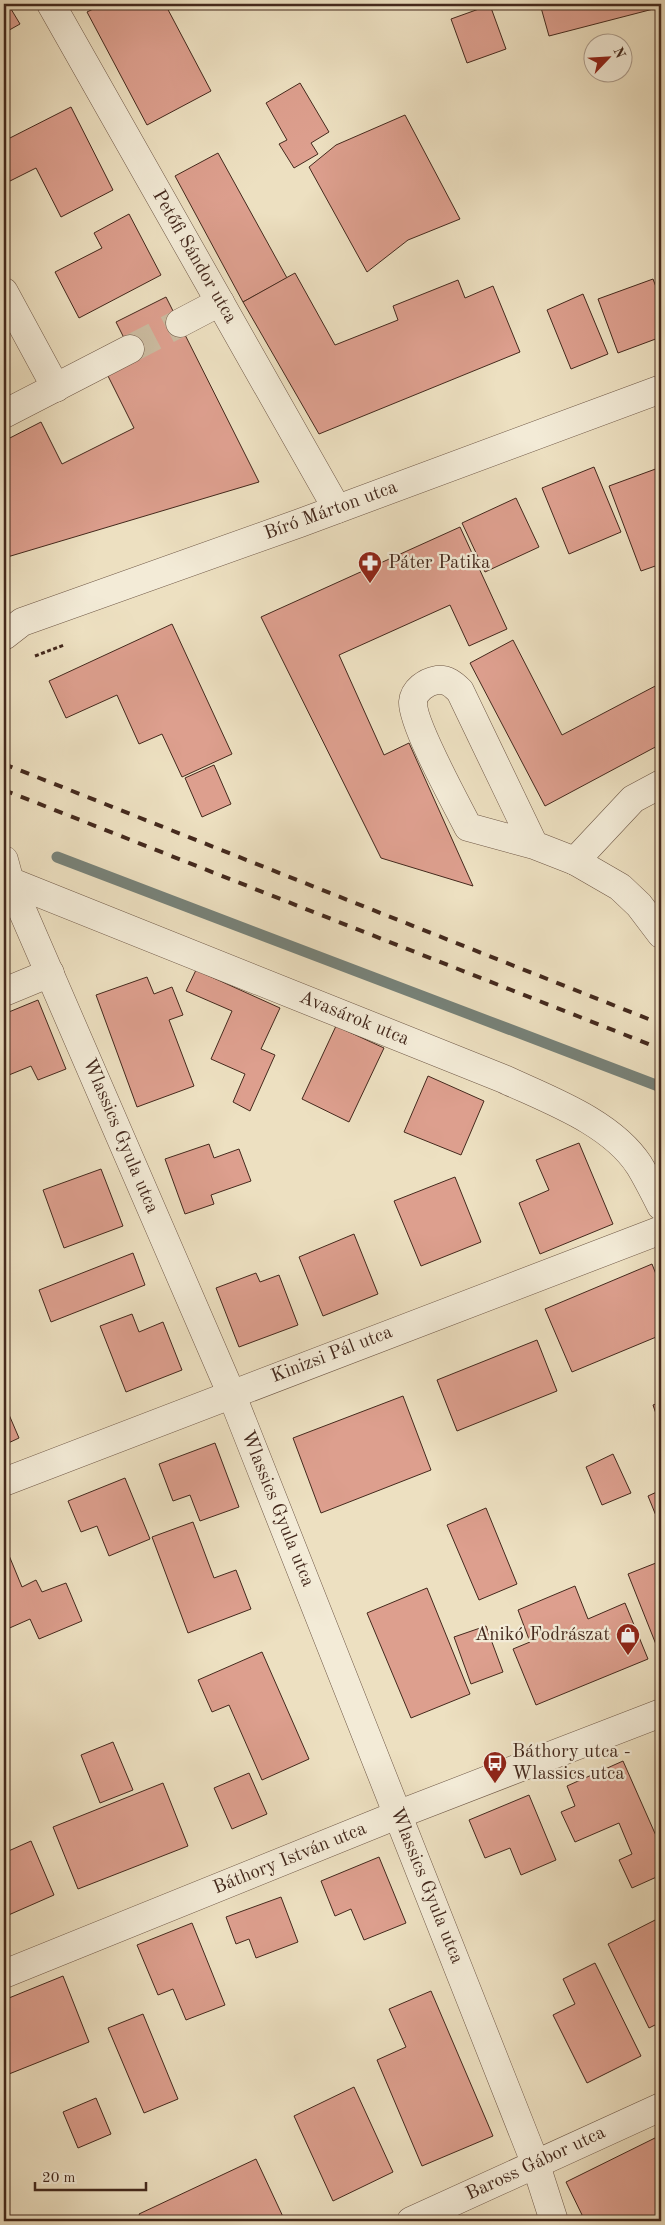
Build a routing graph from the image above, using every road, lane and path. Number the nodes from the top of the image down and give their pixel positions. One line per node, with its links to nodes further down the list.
1 (51, 4): 3 (street, Petőfi Sándor utca)
2 (4, 292): 6 (street)
3 (220, 302): 4 (street); 9 (street, Petőfi Sándor utca)
4 (180, 323)
5 (130, 349): 6 (street)
6 (56, 388): 8 (street)
7 (661, 388): 9 (street, Bíró Márton utca)
8 (4, 414)
9 (337, 509): 10 (street, Bíró Márton utca)
10 (10, 629)
11 (661, 784): 13 (street)
12 (534, 845): 12 (street); 13 (street)
13 (574, 861): 15 (street)
14 (6, 873): 16 (street, Wlassics Gyula utca); 18 (street, Avasárok utca)
15 (661, 934)
16 (50, 973): 17 (street); 20 (street, Wlassics Gyula utca)
17 (4, 992)
18 (661, 1206)
19 (661, 1230): 20 (street, Kinizsi Pál utca)
20 (231, 1393): 21 (street, Kinizsi Pál utca); 23 (street, Wlassics Gyula utca)
21 (4, 1482)
22 (661, 1713): 23 (street, Báthory István utca)
23 (397, 1815): 24 (street, Báthory István utca); 26 (street, Wlassics Gyula utca)
24 (4, 1974)
25 (661, 2107): 26 (street, Baross Gábor utca)
26 (536, 2165): 27 (street, Baross Gábor utca); 28 (street, Wlassics Gyula utca)
27 (412, 2221)
28 (554, 2221)

